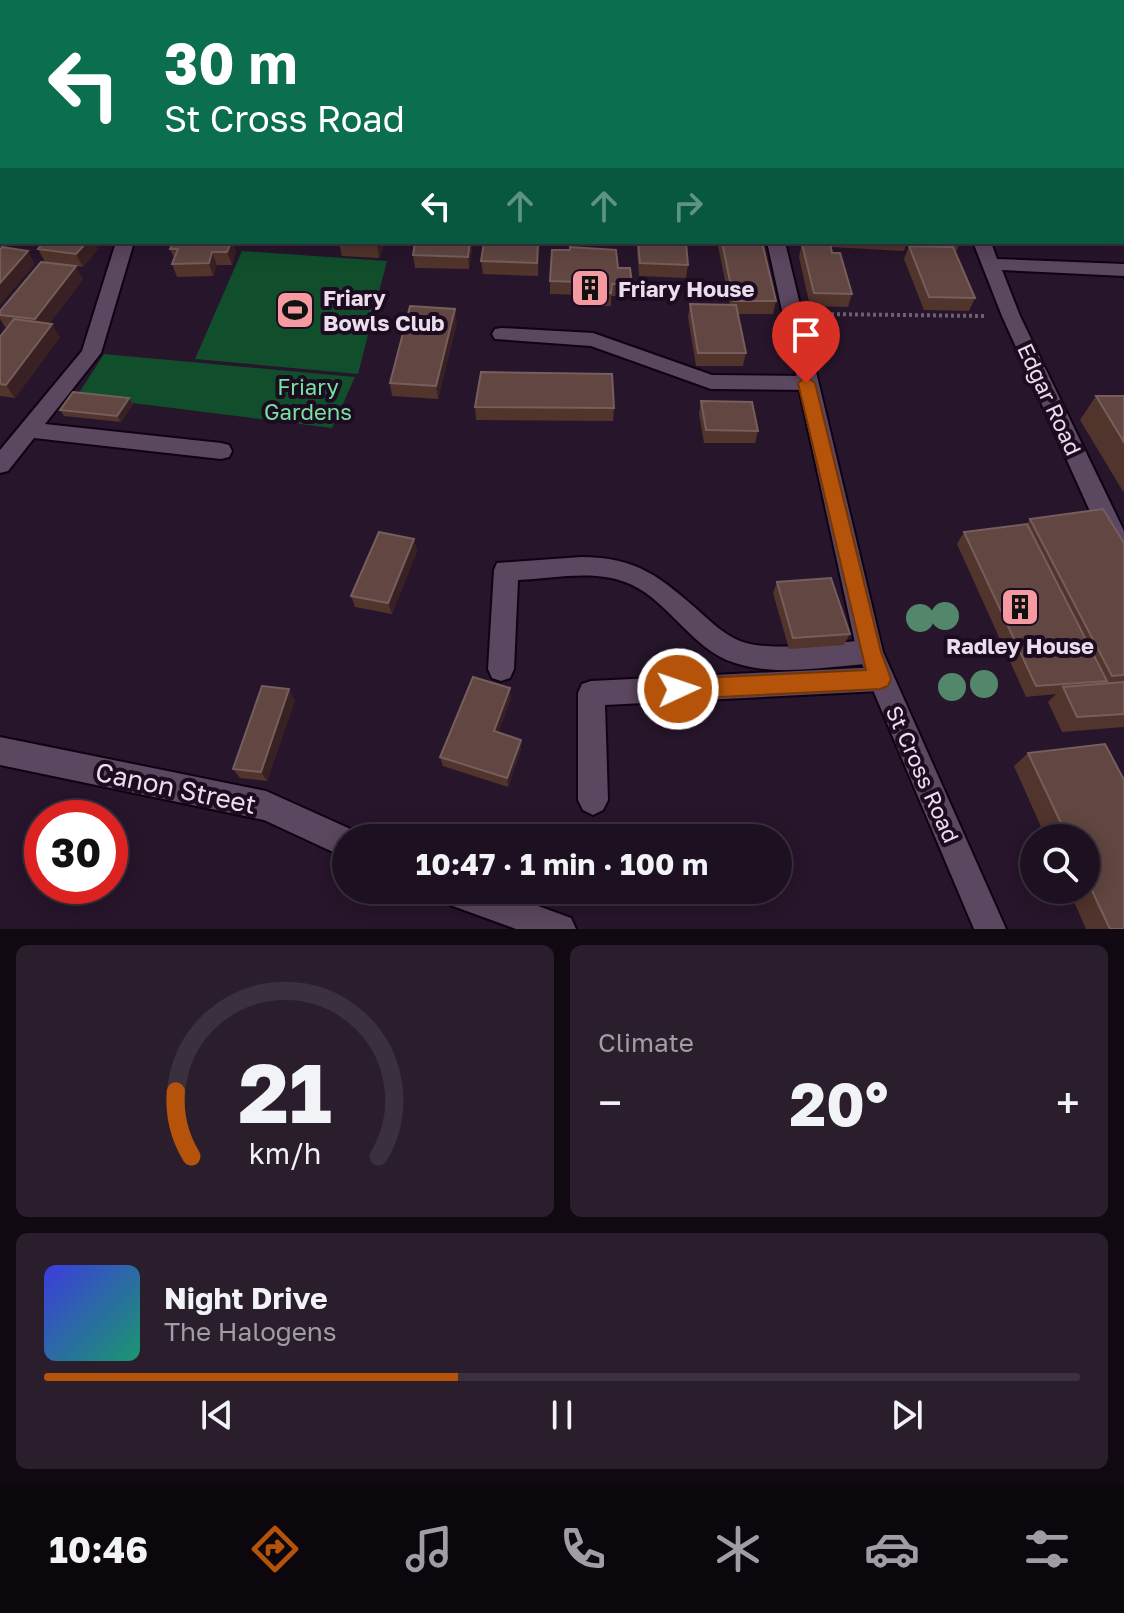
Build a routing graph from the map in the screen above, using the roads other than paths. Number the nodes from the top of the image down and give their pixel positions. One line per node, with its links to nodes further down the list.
1 (124, 244): 8 (street)
2 (776, 244): 7 (street, St Cross Road)
3 (983, 244): 4 (street, Edgar Road)
4 (990, 264): 5 (street); 11 (street, Edgar Road)
5 (1124, 270)
6 (502, 334): 7 (street)
7 (806, 383): 12 (street, St Cross Road)
8 (30, 430): 9 (street); 10 (street)
9 (221, 451)
10 (0, 465)
11 (1124, 552)
12 (870, 652): 13 (street); 14 (street, St Cross Road)
13 (501, 669)
14 (880, 679): 16 (street); 20 (street, St Cross Road)
15 (0, 751): 17 (street, Canon Street)
16 (593, 800)
17 (332, 837)
18 (489, 904): 19 (street)
19 (560, 929)
20 (990, 929)

